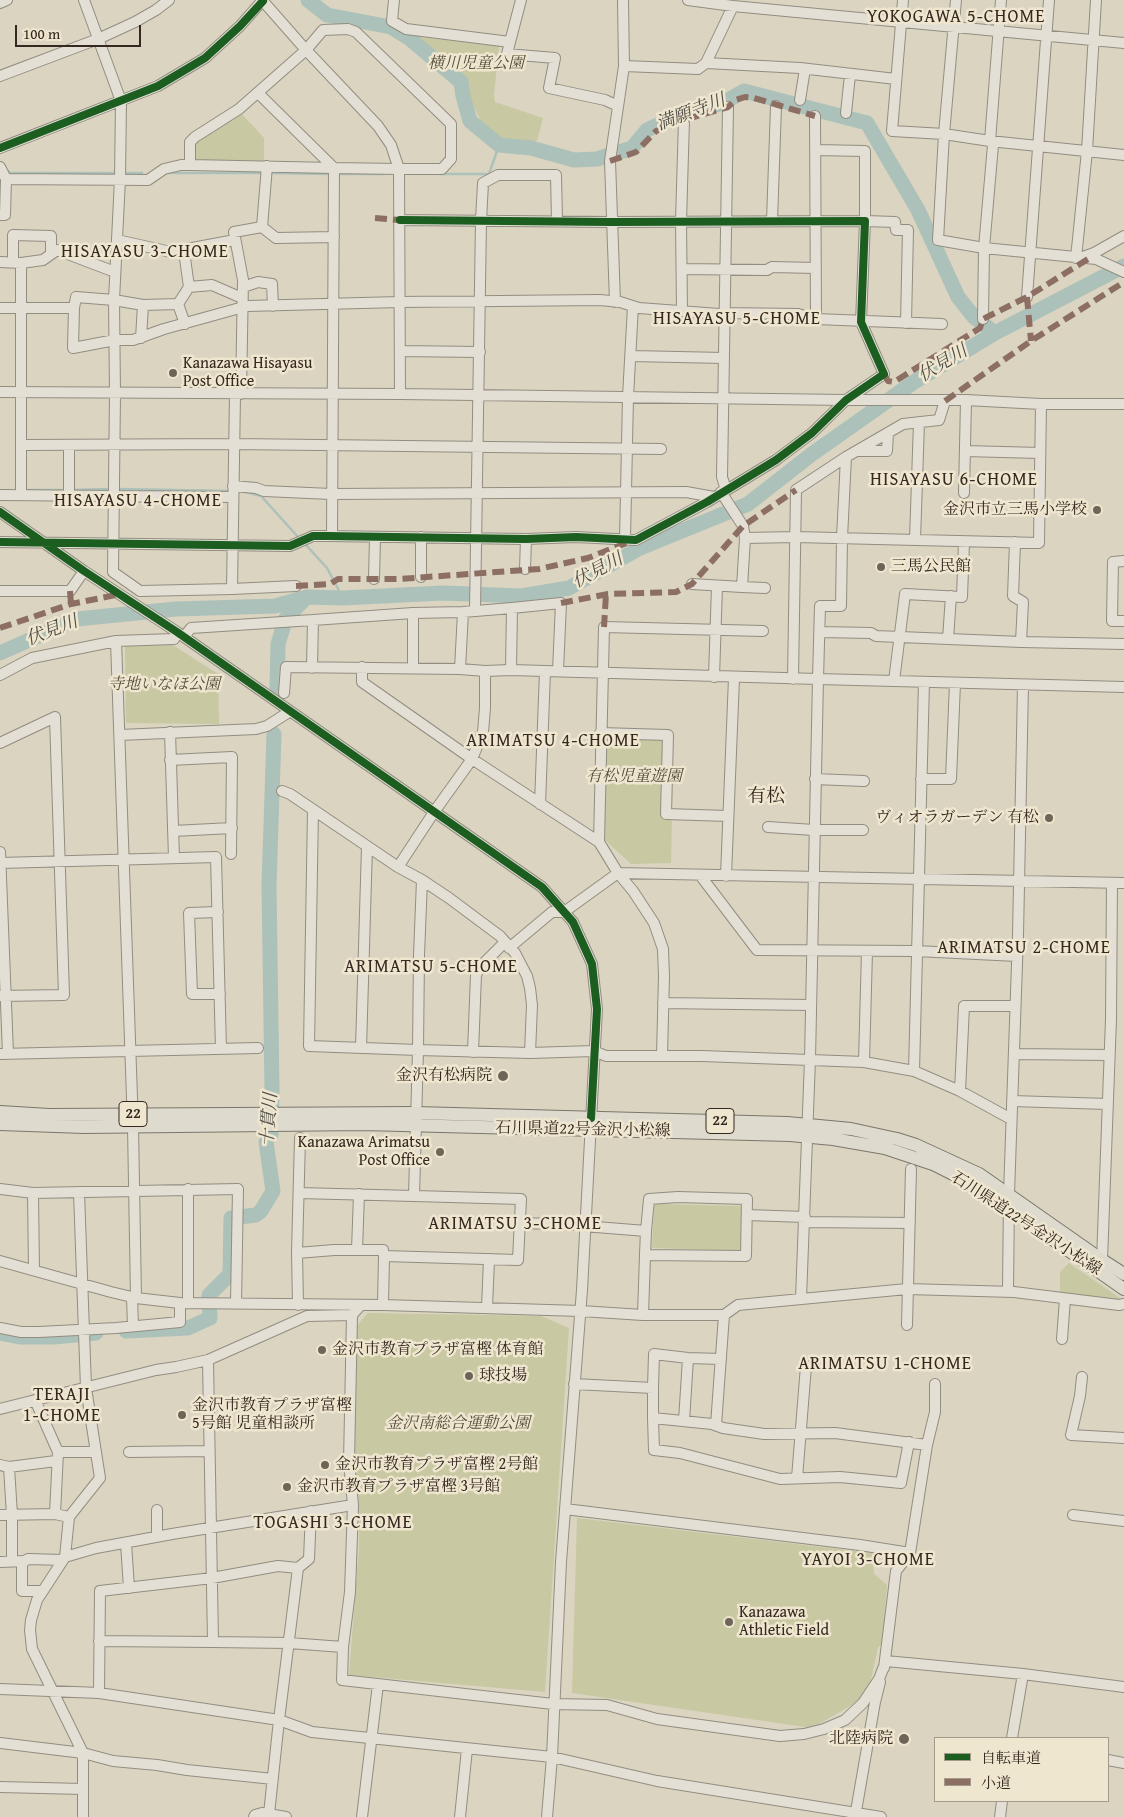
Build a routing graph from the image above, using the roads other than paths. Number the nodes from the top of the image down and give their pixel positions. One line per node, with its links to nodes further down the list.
1 (7, 0): 14 (street)
2 (84, 0): 21 (street)
3 (169, 0): 21 (street)
4 (262, 0): 25 (street); 34 (street)
5 (394, 0): 23 (street)
6 (520, 0): 23 (street)
7 (622, 0): 27 (street)
8 (688, 0): 16 (street)
9 (903, 0): 17 (street)
10 (956, 0): 18 (street)
11 (1001, 0): 19 (street)
12 (1049, 0): 20 (street)
13 (1096, 0): 22 (street)
14 (0, 3)
15 (785, 5): 16 (street); 17 (street)
16 (733, 6): 26 (street)
17 (902, 21): 18 (street); 31 (street)
18 (953, 27): 19 (street); 41 (street)
19 (998, 30): 20 (street); 42 (street)
20 (1046, 35): 22 (street); 43 (street)
21 (98, 39): 30 (street); 34 (street)
22 (1093, 40): 24 (street); 46 (street)
23 (510, 42): 35 (street)
24 (1124, 43)
25 (306, 50): 32 (street); 52 (street); 52 (street)
26 (706, 63): 27 (street); 28 (street)
27 (624, 66): 35 (street)
28 (805, 69): 29 (street); 33 (street)
29 (850, 75): 31 (street); 38 (street)
30 (0, 76)
31 (896, 79): 41 (street)
32 (258, 93): 48 (street); 51 (street)
33 (800, 100)
34 (121, 101): 44 (street); 54 (street)
35 (618, 106): 62 (street)
36 (776, 106): 63 (street)
37 (728, 107): 61 (street)
38 (846, 113)
39 (814, 116): 45 (street)
40 (684, 120): 60 (street)
41 (944, 134): 42 (street); 70 (street)
42 (990, 141): 43 (street); 70 (street)
43 (1039, 146): 46 (street); 72 (street)
44 (0, 148)
45 (814, 150): 57 (street); 64 (street)
46 (1087, 151): 47 (street); 74 (street)
47 (1124, 155)
48 (190, 165): 49 (street); 54 (street)
49 (267, 166): 51 (street); 65 (street)
50 (0, 167): 53 (street)
51 (334, 168): 52 (street); 66 (street)
52 (399, 169): 56 (street)
53 (6, 179): 54 (street); 55 (street)
54 (120, 179): 68 (street)
55 (0, 215)
56 (400, 220): 58 (street); 87 (street)
57 (865, 220): 64 (street); 102 (street); 103 (street)
58 (481, 221): 59 (street); 59 (street); 86 (street)
59 (557, 221): 62 (street)
60 (681, 221): 61 (street); 62 (street); 78 (street)
61 (726, 221): 63 (street); 79 (street)
62 (611, 222): 88 (street)
63 (772, 222): 64 (street)
64 (815, 222): 77 (street)
65 (262, 228): 66 (street); 69 (street)
66 (334, 236): 91 (street)
67 (1124, 236): 74 (street)
68 (117, 240): 71 (street); 80 (street)
69 (235, 240): 71 (street); 83 (street)
70 (984, 248): 72 (street); 101 (street)
71 (184, 251): 82 (street)
72 (1030, 252): 74 (street); 84 (street)
73 (51, 254): 76 (street); 76 (street); 80 (street)
74 (1078, 258): 81 (street)
75 (0, 262): 76 (street)
76 (17, 262): 96 (street)
77 (816, 268): 79 (street); 100 (street)
78 (682, 269): 79 (street); 98 (street)
79 (726, 270): 99 (street)
80 (116, 272): 85 (street)
81 (1124, 272)
82 (189, 287): 89 (street); 90 (street)
83 (243, 287): 89 (street); 93 (street)
84 (1027, 297)
85 (114, 300): 92 (street); 97 (street); 107 (street)
86 (481, 301): 87 (street); 88 (street); 109 (street)
87 (400, 302): 91 (street); 108 (street)
88 (615, 302): 94 (street)
89 (242, 303): 93 (street); 104 (street); 115 (street)
90 (178, 304): 92 (street); 104 (street)
91 (334, 304): 93 (street); 116 (street)
92 (143, 305): 106 (street)
93 (272, 306)
94 (633, 306): 98 (street); 110 (street)
95 (0, 308): 96 (street)
96 (21, 308): 97 (street); 113 (street)
97 (74, 308): 107 (street)
98 (682, 311): 99 (street)
99 (725, 312): 100 (street); 111 (street)
100 (816, 319): 102 (street)
101 (983, 319)
102 (860, 322): 103 (street); 121 (street)
103 (906, 323): 105 (street)
104 (185, 324): 106 (street)
105 (942, 324)
106 (141, 338): 107 (street)
107 (116, 340): 114 (street)
108 (400, 351): 109 (street); 117 (street)
109 (480, 352): 118 (street)
110 (630, 356): 111 (street); 119 (street)
111 (724, 358): 120 (street)
112 (0, 392): 113 (street)
113 (22, 392): 114 (street); 129 (street)
114 (116, 394): 115 (street); 131 (street)
115 (238, 394): 116 (street); 128 (street)
116 (333, 394): 117 (street); 132 (street)
117 (400, 394): 118 (street)
118 (479, 396): 119 (street); 133 (street)
119 (628, 397): 120 (street); 134 (street)
120 (724, 398): 121 (street); 145 (street)
121 (846, 400): 123 (street); 145 (street)
122 (966, 400): 123 (street); 124 (street); 137 (street)
123 (945, 401): 126 (street)
124 (1041, 404): 125 (street); 138 (street)
125 (1124, 404)
126 (919, 422): 127 (street); 160 (street)
127 (888, 433): 136 (street); 136 (street)
128 (234, 444): 131 (street); 132 (street); 140 (street)
129 (22, 445): 130 (street); 141 (street)
130 (69, 445): 131 (street); 142 (street)
131 (114, 446): 143 (street)
132 (332, 446): 133 (street); 147 (street)
133 (478, 447): 134 (street); 144 (street)
134 (627, 448): 135 (street); 148 (street)
135 (661, 449)
136 (857, 451): 139 (street)
137 (965, 451): 138 (street); 146 (street)
138 (1040, 453): 164 (street)
139 (846, 457): 153 (street); 157 (street)
140 (233, 491): 143 (street); 147 (street); 166 (street)
141 (21, 492): 142 (street); 149 (street)
142 (69, 492): 143 (street)
143 (114, 492): 165 (street)
144 (477, 493): 147 (street); 148 (street); 155 (street)
145 (720, 493): 148 (street); 156 (street); 159 (street)
146 (964, 493)
147 (331, 494): 151 (street)
148 (626, 494): 159 (street)
149 (0, 495)
150 (0, 512): 162 (street)
151 (332, 536): 152 (street); 166 (street)
152 (375, 537): 154 (street); 171 (street)
153 (795, 537): 156 (street); 157 (street); 207 (street)
154 (421, 538): 155 (street); 170 (street)
155 (476, 538): 158 (street); 181 (street)
156 (745, 538): 175 (street)
157 (842, 538): 160 (street); 188 (street)
158 (526, 539): 159 (street); 168 (street)
159 (625, 539)
160 (916, 540): 163 (street)
161 (0, 542): 162 (street)
162 (42, 542): 165 (street); 169 (street)
163 (964, 542): 164 (street); 179 (street)
164 (1014, 542): 193 (street)
165 (113, 543): 166 (street); 177 (street)
166 (232, 544): 177 (street)
167 (1124, 562): 185 (street)
168 (525, 570)
169 (84, 571): 178 (street); 189 (street)
170 (421, 577)
171 (374, 579)
172 (692, 584): 174 (street)
173 (296, 586): 177 (street)
174 (717, 586): 175 (street); 186 (street)
175 (742, 587): 176 (street)
176 (765, 588)
177 (232, 589)
178 (0, 591)
179 (951, 596): 190 (street); 191 (street)
180 (512, 608): 181 (street); 199 (street); 202 (street)
181 (475, 610): 182 (street)
182 (463, 612): 183 (street); 198 (street)
183 (413, 613): 184 (street); 197 (street)
184 (313, 620): 189 (street); 196 (street)
185 (1124, 621)
186 (715, 629): 187 (street); 203 (street); 205 (street)
187 (763, 631)
188 (820, 632): 190 (street); 208 (street)
189 (180, 635): 192 (street); 215 (street)
190 (900, 637): 191 (street); 209 (street)
191 (948, 639): 193 (street)
192 (116, 641): 204 (street); 218 (street)
193 (1021, 642): 194 (street)
194 (1124, 644)
195 (362, 667): 196 (street); 197 (street); 220 (street)
196 (312, 668): 214 (street)
197 (413, 668): 198 (street)
198 (460, 669): 200 (street)
199 (511, 670): 200 (street); 201 (street)
200 (485, 671): 220 (street)
201 (545, 671): 202 (street); 226 (street)
202 (558, 671): 203 (street)
203 (602, 673): 205 (street); 217 (street)
204 (0, 675)
205 (714, 677): 206 (street)
206 (734, 678): 207 (street); 229 (street)
207 (792, 678): 208 (street)
208 (818, 679): 209 (street); 222 (street)
209 (894, 682): 210 (street)
210 (924, 682): 211 (street); 223 (street)
211 (955, 683): 212 (street); 223 (street)
212 (1023, 685): 213 (street); 250 (street)
213 (1124, 687)
214 (284, 693)
215 (289, 712): 216 (street); 228 (street)
216 (170, 732): 218 (street); 221 (street)
217 (600, 733): 229 (street); 235 (street)
218 (120, 735): 240 (street)
219 (0, 743): 241 (street)
220 (472, 759): 226 (street); 228 (street)
221 (170, 760): 231 (street); 234 (street)
222 (816, 778): 224 (street); 232 (street)
223 (921, 779): 248 (street)
224 (864, 781)
225 (282, 791): 227 (street)
226 (540, 804): 235 (street)
227 (313, 810): 236 (street); 266 (street)
228 (434, 812): 243 (street); 254 (street)
229 (728, 816): 246 (street)
230 (768, 827): 232 (street)
231 (232, 828): 234 (street); 238 (street)
232 (814, 830): 233 (street); 247 (street)
233 (863, 830)
234 (173, 831): 239 (street)
235 (599, 842): 244 (street)
236 (367, 846): 243 (street); 266 (street)
237 (0, 852): 242 (street)
238 (232, 854)
239 (174, 858): 240 (street); 253 (street)
240 (124, 859): 241 (street); 269 (street)
241 (60, 861): 242 (street); 261 (street)
242 (0, 863): 261 (street)
243 (398, 867): 249 (street)
244 (618, 874): 245 (street); 254 (street); 262 (street)
245 (700, 875): 246 (street); 256 (street)
246 (726, 876): 247 (street)
247 (813, 877): 248 (street); 256 (street)
248 (918, 879): 250 (street); 258 (street)
249 (422, 880): 255 (street); 268 (street)
250 (1019, 880): 251 (street); 259 (street)
251 (1112, 882): 252 (street); 275 (street)
252 (1124, 883)
253 (218, 912): 260 (street); 260 (street)
254 (564, 912): 255 (street); 270 (street)
255 (507, 945): 271 (street); 272 (street)
256 (812, 951): 257 (street); 263 (street)
257 (867, 951): 258 (street); 278 (street)
258 (916, 951): 259 (street); 279 (street)
259 (1017, 956): 264 (street)
260 (220, 994): 267 (street)
261 (3, 996): 273 (street)
262 (664, 1003): 263 (street); 276 (street)
263 (811, 1005): 277 (street)
264 (1015, 1006): 274 (street); 280 (street)
265 (258, 1048): 267 (street)
266 (361, 1048): 268 (street)
267 (221, 1049): 269 (street)
268 (418, 1050): 271 (street); 284 (street)
269 (130, 1051): 273 (street); 287 (street)
270 (594, 1051): 272 (street); 276 (street); 289 (street)
271 (473, 1052): 272 (street)
272 (530, 1053)
273 (4, 1054)
274 (1014, 1054): 275 (street); 281 (street)
275 (1109, 1055): 282 (street)
276 (662, 1056): 277 (street)
277 (810, 1059): 278 (street); 291 (street)
278 (864, 1062): 279 (street)
279 (914, 1071): 280 (street)
280 (960, 1091): 286 (street)
281 (1012, 1101): 282 (street); 286 (street)
282 (1108, 1104): 315 (street)
283 (0, 1112): 287 (main road, 石川県道22号金沢小松線 / 22)
284 (416, 1113): 285 (main road, 石川県道22号金沢小松線 / 22); 289 (main road, 石川県道22号金沢小松線 / 22); 290 (street)
285 (271, 1119): 287 (main road, 石川県道22号金沢小松線 / 22); 290 (main road, 石川県道22号金沢小松線 / 22)
286 (1011, 1119): 301 (street)
287 (132, 1120): 288 (main road, 石川県道22号金沢小松線 / 22); 296 (street)
288 (0, 1124)
289 (591, 1124): 290 (main road, 石川県道22号金沢小松線 / 22); 291 (main road, 石川県道22号金沢小松線 / 22); 308 (street)
290 (416, 1126): 302 (street)
291 (807, 1130): 301 (main road, 石川県道22号金沢小松線 / 22); 303 (main road, 石川県道22号金沢小松線 / 22); 305 (street)
292 (300, 1138): 299 (street)
293 (911, 1169): 307 (street)
294 (0, 1189): 298 (street)
295 (188, 1189): 296 (street); 326 (street); 327 (street)
296 (134, 1191): 297 (street); 323 (street)
297 (79, 1192): 298 (street); 319 (street)
298 (33, 1193): 317 (street)
299 (299, 1193): 300 (street); 311 (street)
300 (358, 1194): 302 (street); 310 (street)
301 (1009, 1194): 303 (street); 315 (main road, 石川県道22号金沢小松線 / 22)
302 (414, 1196): 306 (street)
303 (1008, 1208): 321 (main road, 石川県道22号金沢小松線 / 22); 322 (street)
304 (747, 1215): 305 (street); 309 (street); 312 (street)
305 (805, 1219): 307 (street); 324 (street)
306 (520, 1223): 308 (street); 314 (street)
307 (910, 1224): 320 (street)
308 (586, 1225): 309 (street); 333 (street)
309 (646, 1231): 312 (street)
310 (357, 1250): 311 (street); 313 (street)
311 (297, 1253): 329 (street)
312 (645, 1255): 337 (street)
313 (384, 1256): 314 (street); 331 (street)
314 (489, 1259): 332 (street)
315 (1102, 1260): 318 (main road, 石川県道22号金沢小松線 / 22)
316 (0, 1261): 317 (street)
317 (34, 1270): 319 (street)
318 (1124, 1274)
319 (82, 1284): 323 (street); 341 (street)
320 (907, 1289): 322 (street); 324 (street); 338 (street)
321 (1124, 1289)
322 (1008, 1292): 325 (street)
323 (134, 1297): 326 (street); 339 (street)
324 (801, 1299): 335 (street)
325 (1065, 1299): 328 (street); 342 (street)
326 (184, 1303): 327 (street); 339 (street)
327 (236, 1303): 329 (street)
328 (1124, 1304)
329 (303, 1305): 330 (street); 336 (street)
330 (361, 1305): 331 (street); 334 (street)
331 (383, 1305): 332 (street)
332 (487, 1308): 333 (street)
333 (581, 1311): 337 (street); 348 (street)
334 (352, 1315): 336 (street); 367 (street)
335 (724, 1315): 337 (street); 344 (street)
336 (307, 1316): 345 (street)
337 (644, 1316)
338 (907, 1325)
339 (133, 1326): 341 (street)
340 (0, 1328): 341 (street)
341 (84, 1333): 350 (street)
342 (1062, 1339)
343 (688, 1358): 344 (street); 351 (street); 355 (street)
344 (721, 1359): 356 (street)
345 (208, 1360): 350 (street); 362 (street)
346 (806, 1366): 357 (street)
347 (1082, 1377): 358 (street)
348 (574, 1384): 351 (street); 368 (street)
349 (935, 1384): 360 (street)
350 (86, 1388): 352 (street); 361 (street)
351 (654, 1388): 354 (street)
352 (35, 1400): 353 (street); 364 (street)
353 (0, 1409)
354 (654, 1418): 355 (street); 366 (street)
355 (684, 1421): 356 (street)
356 (716, 1425): 357 (street)
357 (801, 1434): 359 (street); 366 (street)
358 (1124, 1438)
359 (909, 1442): 360 (street); 366 (street)
360 (927, 1445): 380 (street)
361 (96, 1450): 364 (street); 375 (street)
362 (210, 1451): 363 (street); 377 (street)
363 (128, 1452)
364 (57, 1456): 365 (street); 371 (street)
365 (4, 1466): 373 (street)
366 (797, 1478)
367 (353, 1505): 370 (street); 391 (street)
368 (565, 1509): 380 (street); 399 (street)
369 (157, 1510): 378 (street)
370 (311, 1511): 377 (street); 384 (street)
371 (55, 1514): 373 (street); 375 (street)
372 (0, 1515): 373 (street)
373 (12, 1515): 382 (street)
374 (1073, 1515): 376 (street)
375 (69, 1517): 381 (street)
376 (1124, 1521)
377 (211, 1528): 378 (street); 385 (street)
378 (157, 1537): 379 (street)
379 (126, 1543): 381 (street); 386 (street)
380 (910, 1553): 392 (street)
381 (64, 1558): 382 (street); 387 (street)
382 (17, 1561): 383 (street); 387 (street)
383 (0, 1562)
384 (298, 1568): 385 (street); 390 (street)
385 (212, 1578): 386 (street); 389 (street)
386 (128, 1588): 388 (street)
387 (43, 1591): 397 (street)
388 (99, 1641): 389 (street); 398 (street)
389 (213, 1642): 390 (street)
390 (290, 1643): 391 (street); 400 (street)
391 (342, 1647): 394 (street)
392 (886, 1661): 393 (street); 399 (street); 414 (street)
393 (1023, 1674): 395 (street); 401 (street)
394 (378, 1684): 399 (street); 402 (street)
395 (1124, 1687)
396 (0, 1690): 397 (street)
397 (54, 1691): 398 (street); 405 (street)
398 (99, 1693): 400 (street)
399 (553, 1704): 406 (street)
400 (279, 1720): 402 (street); 409 (street)
401 (1012, 1737)
402 (372, 1738): 404 (street); 418 (street)
403 (0, 1743): 405 (street)
404 (467, 1749): 406 (street); 419 (street)
405 (84, 1753): 409 (street); 411 (street)
406 (552, 1757): 414 (street); 420 (street)
407 (1109, 1760): 408 (street)
408 (1124, 1763)
409 (273, 1779): 413 (street)
410 (0, 1787): 411 (street)
411 (83, 1790): 415 (street)
412 (1002, 1802): 422 (street)
413 (270, 1814): 416 (street); 417 (street)
414 (855, 1815): 421 (street)
415 (83, 1817)
416 (254, 1817)
417 (286, 1817)
418 (362, 1817)
419 (460, 1817)
420 (547, 1817)
421 (881, 1817)
422 (1000, 1817)

